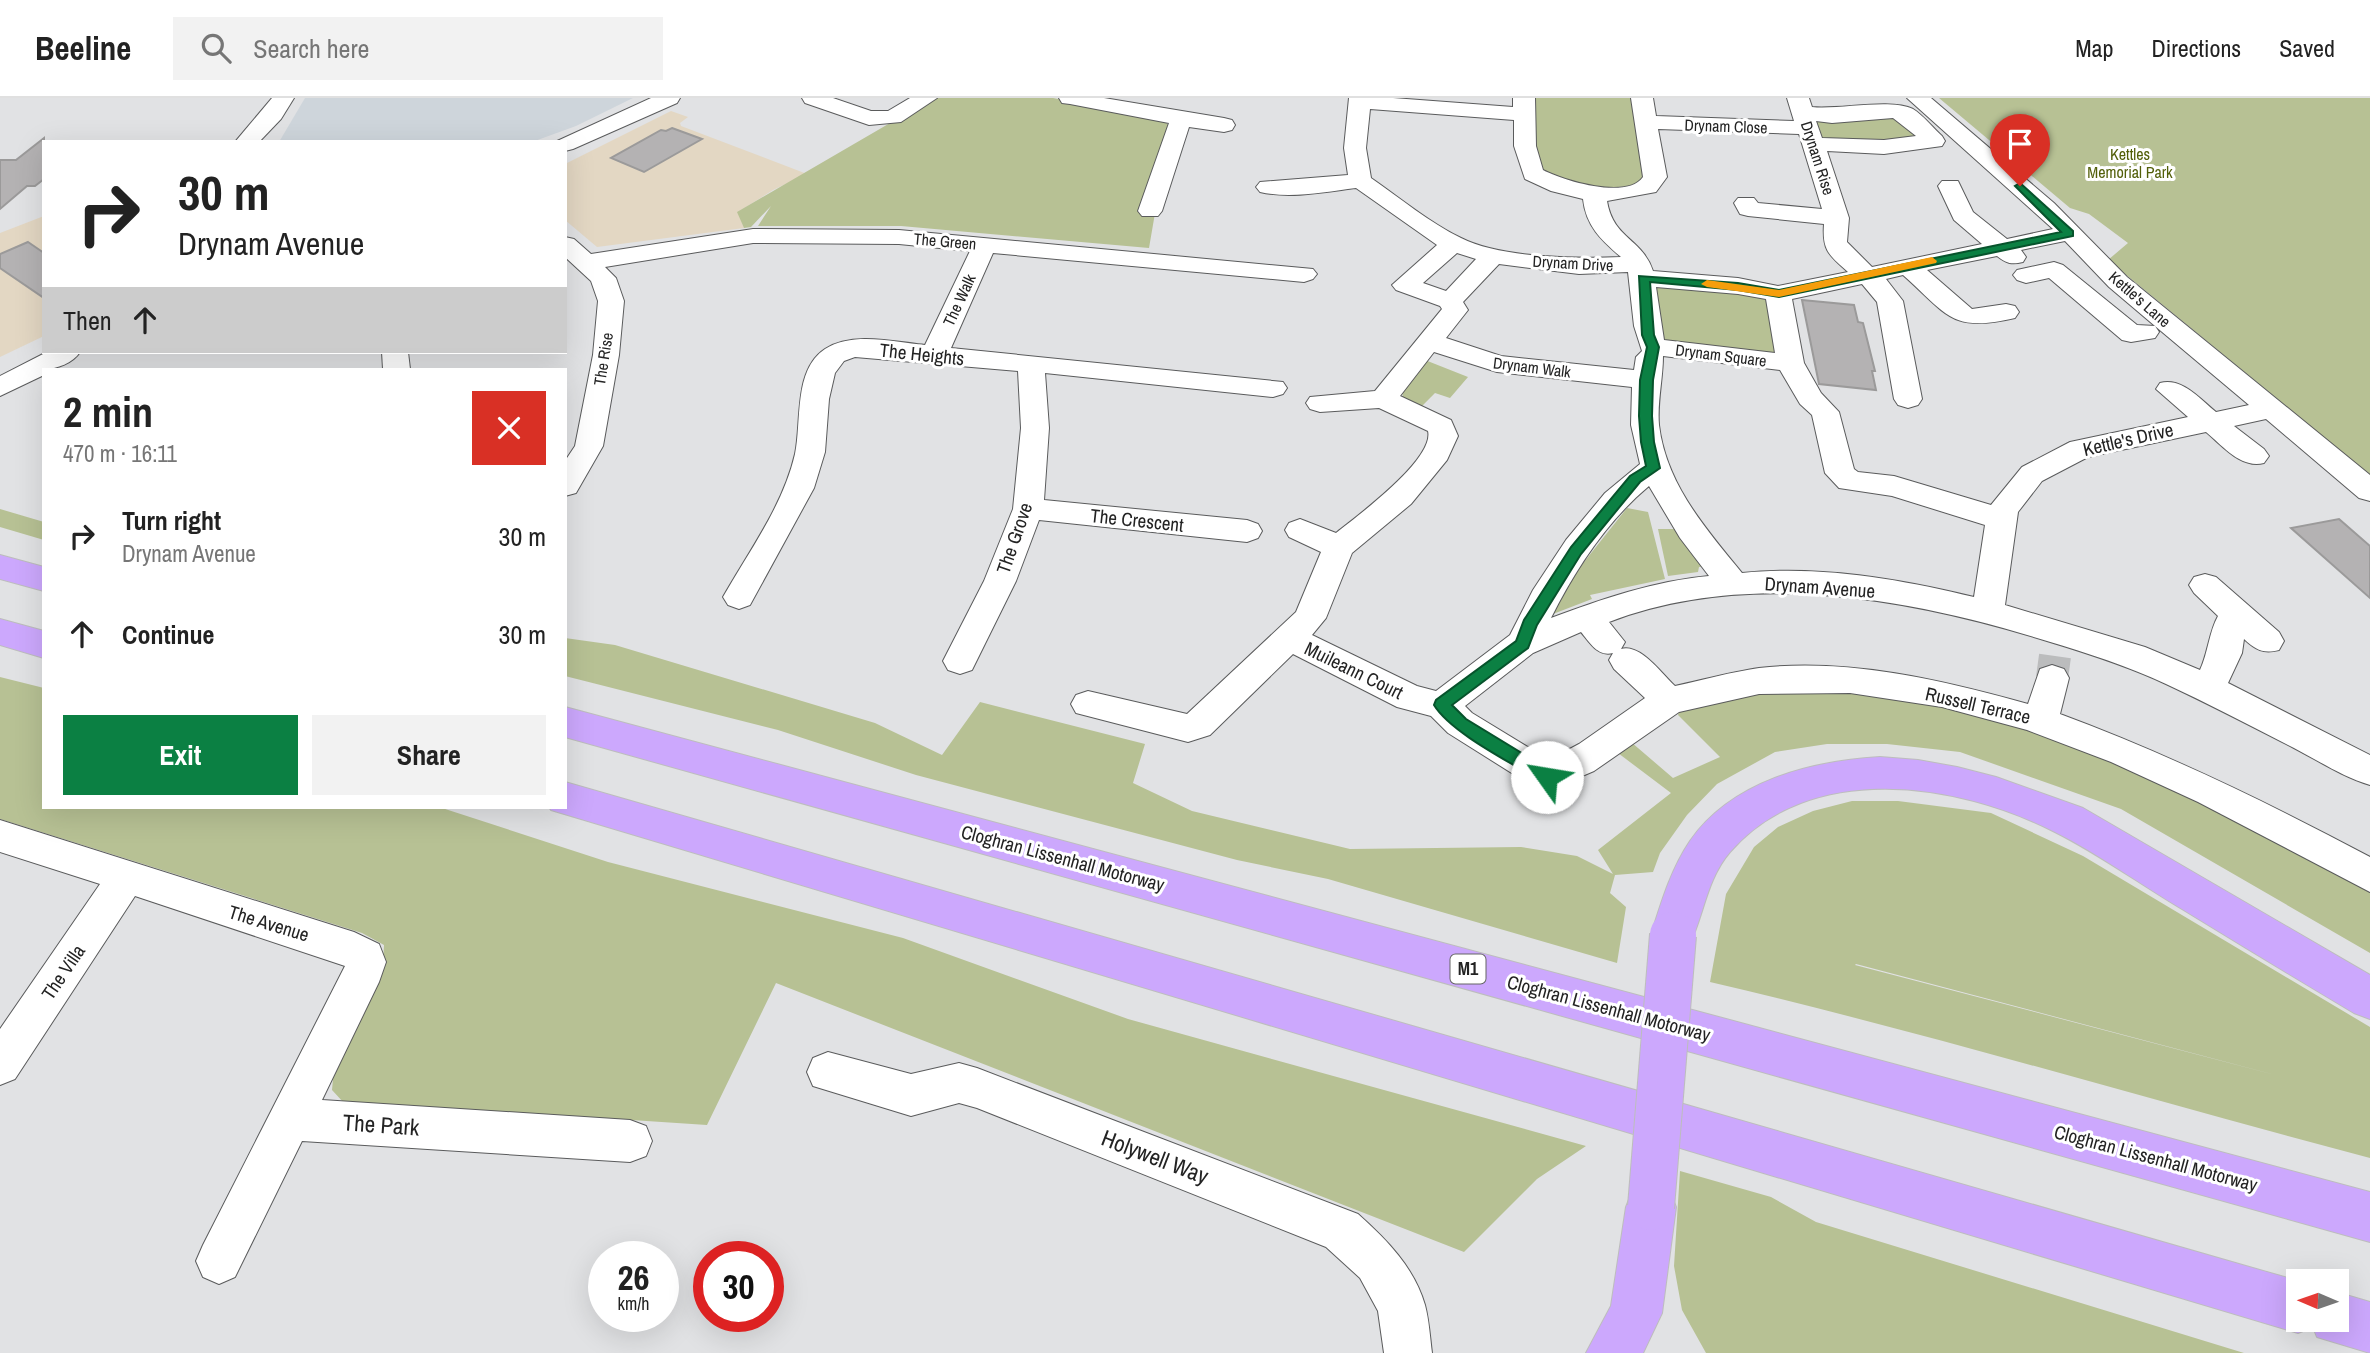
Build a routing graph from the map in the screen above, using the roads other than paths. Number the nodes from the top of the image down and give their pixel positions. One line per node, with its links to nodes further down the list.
1 (283, 98): 14 (street)
2 (669, 98): 15 (street)
3 (813, 98): 4 (street)
4 (926, 98)
5 (1070, 98): 10 (street)
6 (1642, 98): 12 (street)
7 (1918, 98): 25 (street, Kettle's Lane)
8 (1359, 100): 9 (street); 16 (street)
9 (1524, 106): 19 (street)
10 (1181, 119): 13 (street); 21 (street)
11 (1805, 121): 12 (street, Drynam Close); 24 (street, Drynam Rise)
12 (1646, 122): 19 (street)
13 (1224, 125)
14 (248, 140)
15 (567, 143)
16 (1360, 181): 18 (street); 27 (street, Drynam Drive)
17 (1950, 186): 23 (street)
18 (1268, 187)
19 (1594, 193): 33 (street)
20 (1746, 203): 24 (street, Drynam Rise)
21 (1150, 211)
22 (1989, 211): 23 (street)
23 (1962, 215): 29 (street)
24 (1837, 218): 35 (street, Drynam Rise)
25 (2069, 233): 29 (street); 52 (street, Kettle's Lane)
26 (985, 244): 31 (street, The Green); 34 (street, The Green); 43 (street, The Walk)
27 (1453, 244): 30 (street, Drynam Drive); 37 (street)
28 (567, 246): 31 (street, The Rise)
29 (2001, 246): 32 (street); 39 (street)
30 (1493, 256): 33 (street, Drynam Drive); 37 (street)
31 (587, 262): 56 (street, The Rise)
32 (1907, 266): 35 (street); 38 (street)
33 (1641, 271): 36 (street); 41 (street, Drynam Square)
34 (1304, 274)
35 (1864, 275): 36 (street); 50 (street, Drynam Rise)
36 (1779, 294): 44 (street, Drynam Square)
37 (1450, 301): 40 (street)
38 (2006, 313)
39 (2146, 332)
40 (1429, 341): 46 (street, Drynam Walk); 49 (street)
41 (1653, 347): 44 (street, Drynam Square); 46 (street, Drynam Square)
42 (63, 354): 47 (street)
43 (934, 355): 45 (street, The Heights); 67 (street, The Heights)
44 (1790, 363): 59 (street, Drynam Square)
45 (1031, 365): 48 (street, The Heights); 58 (street, The Grove)
46 (1647, 380): 55 (street, Drynam Square)
47 (0, 387)
48 (1273, 388)
49 (1383, 399): 51 (street); 62 (street)
50 (1908, 399)
51 (1320, 403)
52 (2272, 409): 53 (street, Kettle's Drive); 57 (street, Kettle's Lane)
53 (2195, 412): 54 (street, Kettle's Drive); 59 (street, Kettle's Drive)
54 (2250, 445)
55 (1653, 468): 65 (street, Drynam Square); 73 (street)
56 (567, 483)
57 (2370, 491)
58 (1028, 509): 61 (street, The Crescent); 75 (street, The Grove)
59 (2001, 519): 68 (street, Kettle's Drive)
60 (1300, 530): 62 (street)
61 (1247, 531)
62 (1339, 547): 71 (street)
63 (0, 567): 64 (highway)
64 (42, 578)
65 (1732, 582): 68 (street, Drynam Avenue); 69 (street, Drynam Avenue)
66 (2205, 585): 76 (street)
67 (739, 597)
68 (1989, 611): 74 (street, Drynam Avenue)
69 (1585, 616): 73 (street, Drynam Avenue); 78 (street)
70 (0, 632): 72 (highway)
71 (1291, 639): 77 (street, Muileann Court); 79 (street)
72 (42, 644)
73 (1522, 644): 77 (street, Drynam Avenue)
74 (2054, 655): 76 (street, Drynam Avenue); 80 (street)
75 (960, 661)
76 (2208, 690): 82 (street, Drynam Avenue)
77 (1449, 700): 78 (street, Russell Terrace)
78 (1669, 701): 80 (street, Russell Terrace)
79 (1088, 704)
80 (2041, 719): 85 (street, Russell Terrace)
81 (567, 723): 92 (highway, Cloghran Lissenhall Motorway / M1)
82 (2370, 771)
83 (567, 799): 94 (highway)
84 (0, 836): 86 (street, The Avenue)
85 (2370, 876)
86 (126, 878): 88 (street, The Villa); 90 (street, The Avenue)
87 (2370, 999): 98 (highway, bridge)
88 (0, 1065)
89 (828, 1072): 97 (street, Holywell Way)
90 (290, 1119): 91 (street, The Park); 93 (street)
91 (629, 1142)
92 (2370, 1217)
93 (219, 1261)
94 (2286, 1303)
95 (2349, 1322): 96 (highway)
96 (2370, 1328)
97 (1408, 1353)
98 (1613, 1353)

